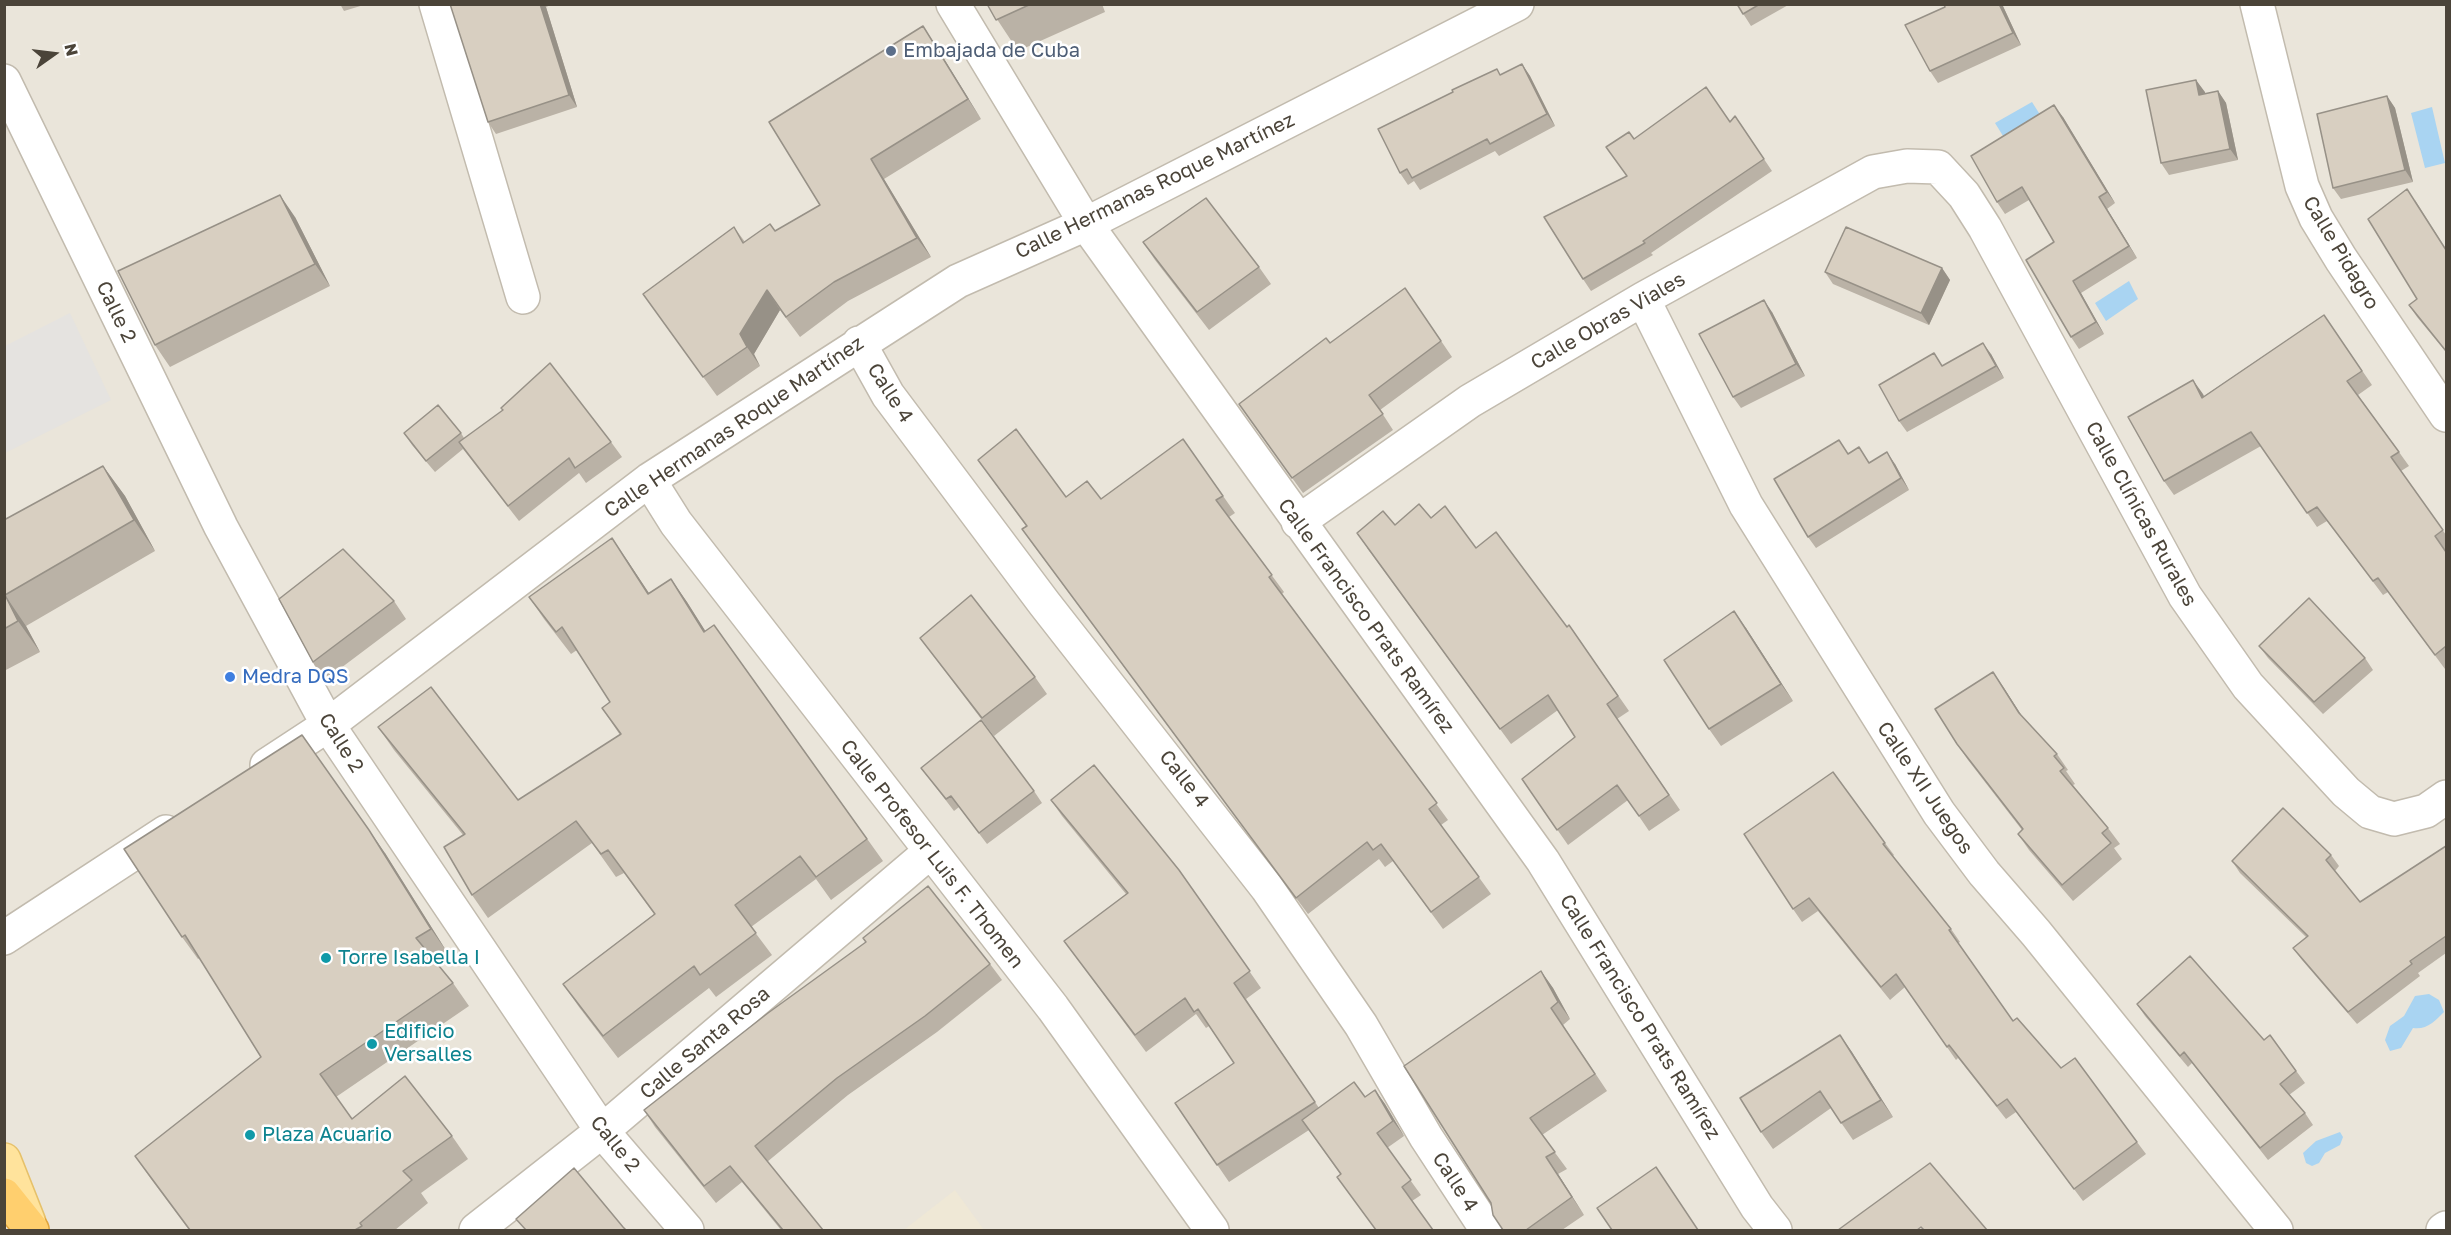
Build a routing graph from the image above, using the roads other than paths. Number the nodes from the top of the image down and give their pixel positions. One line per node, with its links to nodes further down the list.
1 (436, 4): 8 (street)
2 (953, 4): 7 (street, Calle Francisco Prats Ramírez)
3 (1517, 4): 7 (street, Calle Hermanas Roque Martínez)
4 (2257, 4): 11 (street, Calle Pidagro)
5 (4, 81): 14 (street, Calle 2)
6 (1938, 167): 9 (street, Calle Obras Viales); 16 (street, Calle Clínicas Rurales)
7 (1086, 224): 10 (street, Calle Hermanas Roque Martínez); 13 (street, Calle Francisco Prats Ramírez)
8 (523, 297)
9 (1643, 299): 13 (street, Calle Obras Viales); 30 (street, Calle XII Juegos)
10 (859, 343): 12 (street, Calle Hermanas Roque Martínez); 28 (street, Calle 4)
11 (2446, 415)
12 (650, 480): 14 (street, Calle Hermanas Roque Martínez); 18 (street, Calle Profesor Luis F. Thomen)
13 (1298, 522): 29 (street, Calle Francisco Prats Ramírez)
14 (328, 725): 15 (street, Calle Hermanas Roque Martínez); 20 (street, Calle 2)
15 (240, 783)
16 (2446, 797)
17 (191, 816): 19 (street)
18 (931, 851): 20 (street, Calle Santa Rosa); 27 (street, Calle Profesor Luis F. Thomen)
19 (4, 938)
20 (602, 1131): 25 (street, Calle Santa Rosa); 26 (street, Calle 2)
21 (4, 1160): 24 (main road)
22 (4, 1195): 24 (highway)
23 (2446, 1228): 31 (street)
24 (32, 1230)
25 (476, 1230)
26 (687, 1230)
27 (1212, 1230)
28 (1487, 1230)
29 (1775, 1230)
30 (2276, 1230)
31 (2443, 1230)

